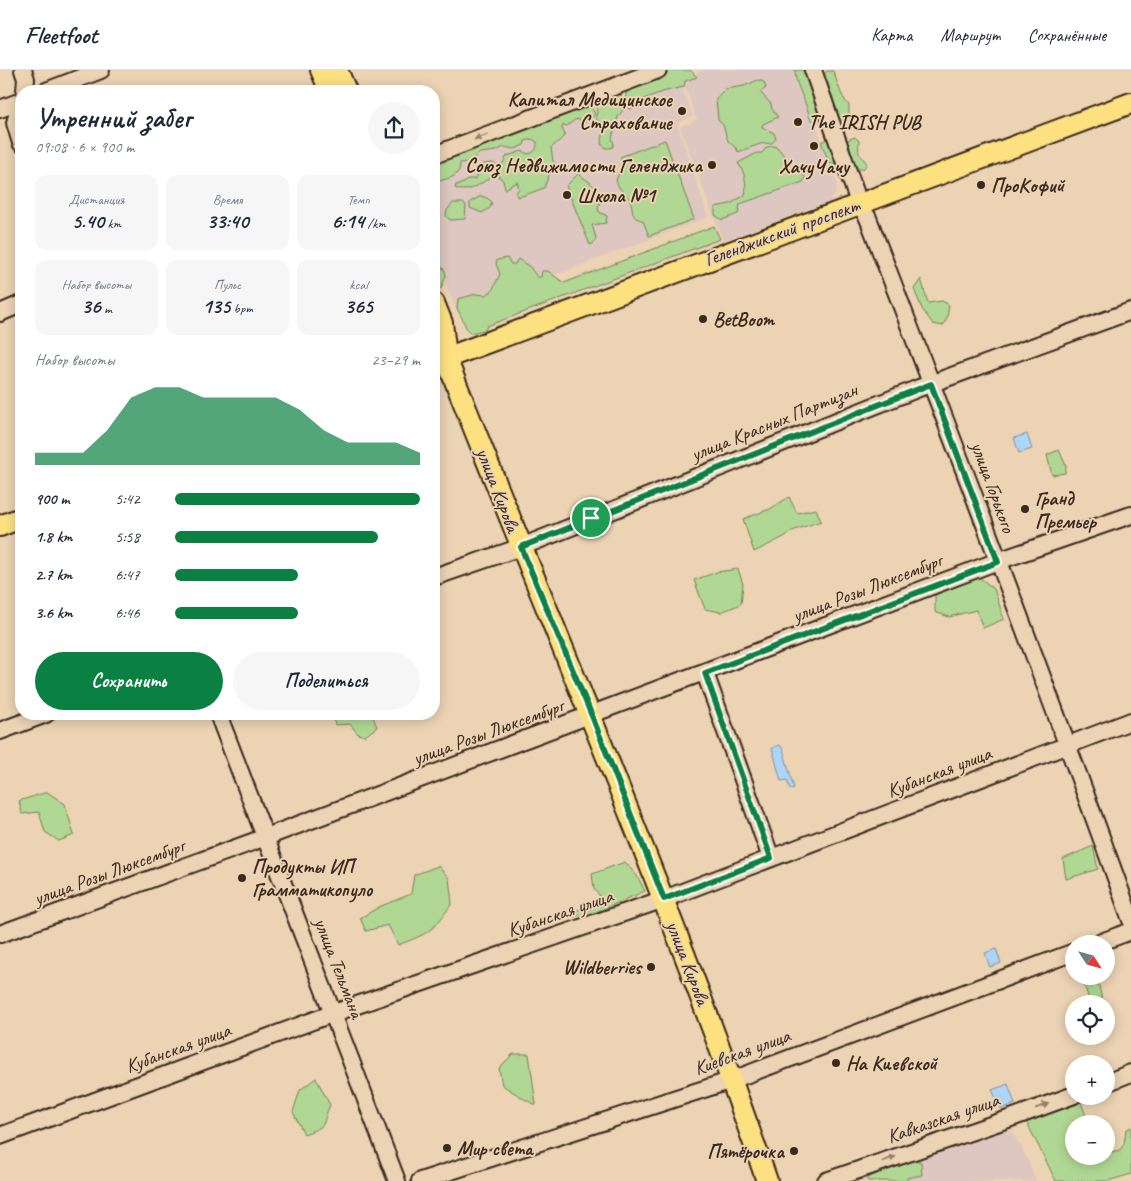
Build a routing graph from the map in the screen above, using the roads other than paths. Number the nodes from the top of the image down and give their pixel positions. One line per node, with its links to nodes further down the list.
1 (23, 70): 7 (street)
2 (101, 70): 8 (street)
3 (321, 70): 9 (main road)
4 (337, 70): 10 (main road)
5 (658, 70): 14 (street, one-way to 14)
6 (813, 70): 15 (street, улица Горького)
7 (26, 85)
8 (62, 85)
9 (327, 85)
10 (343, 85)
11 (15, 103): 13 (street)
12 (1131, 103): 15 (main road, Геленджикский проспект)
13 (0, 109)
14 (440, 153)
15 (859, 204): 20 (main road, Геленджикский проспект); 21 (street, улица Горького)
16 (15, 307): 18 (street)
17 (1131, 311): 21 (street, улица Красных Партизан)
18 (0, 313)
19 (440, 318): 20 (main road, улица Кирова)
20 (440, 360): 25 (main road, улица Кирова)
21 (931, 384): 25 (street, улица Красных Партизан); 26 (street, улица Горького)
22 (1131, 515): 26 (street, улица Розы Люксембург)
23 (15, 520): 24 (main road)
24 (0, 526)
25 (521, 547): 27 (street, улица Красных Партизан); 29 (main road, улица Кирова)
26 (998, 562): 28 (street, улица Розы Люксембург); 34 (street, улица Горького)
27 (440, 575)
28 (705, 673): 29 (street, улица Розы Люксембург); 36 (street)
29 (592, 716): 35 (street, улица Розы Люксембург); 37 (main road, улица Кирова)
30 (29, 720): 33 (street)
31 (220, 720): 35 (street, улица Тельмана)
32 (1131, 721): 34 (street, Кубанская улица)
33 (0, 730)
34 (1068, 745): 36 (street, Кубанская улица); 38 (street, улица Горького)
35 (266, 837): 40 (street, улица Розы Люксембург); 43 (street, улица Тельмана)
36 (771, 858): 37 (street, Кубанская улица)
37 (664, 899): 43 (street, Кубанская улица); 46 (main road, улица Кирова)
38 (1131, 920)
39 (1131, 931): 41 (street)
40 (0, 934)
41 (1115, 937)
42 (1065, 955): 46 (street, Киевская улица)
43 (334, 1013): 48 (street, Кубанская улица); 49 (street, улица Тельмана)
44 (1131, 1073): 45 (street)
45 (1115, 1079)
46 (732, 1080): 50 (street, Киевская улица); 51 (main road, улица Кирова)
47 (1065, 1098): 52 (street, Кавказская улица, one-way to 47)
48 (0, 1136)
49 (397, 1181)
50 (420, 1181)
51 (766, 1181)
52 (826, 1181)

